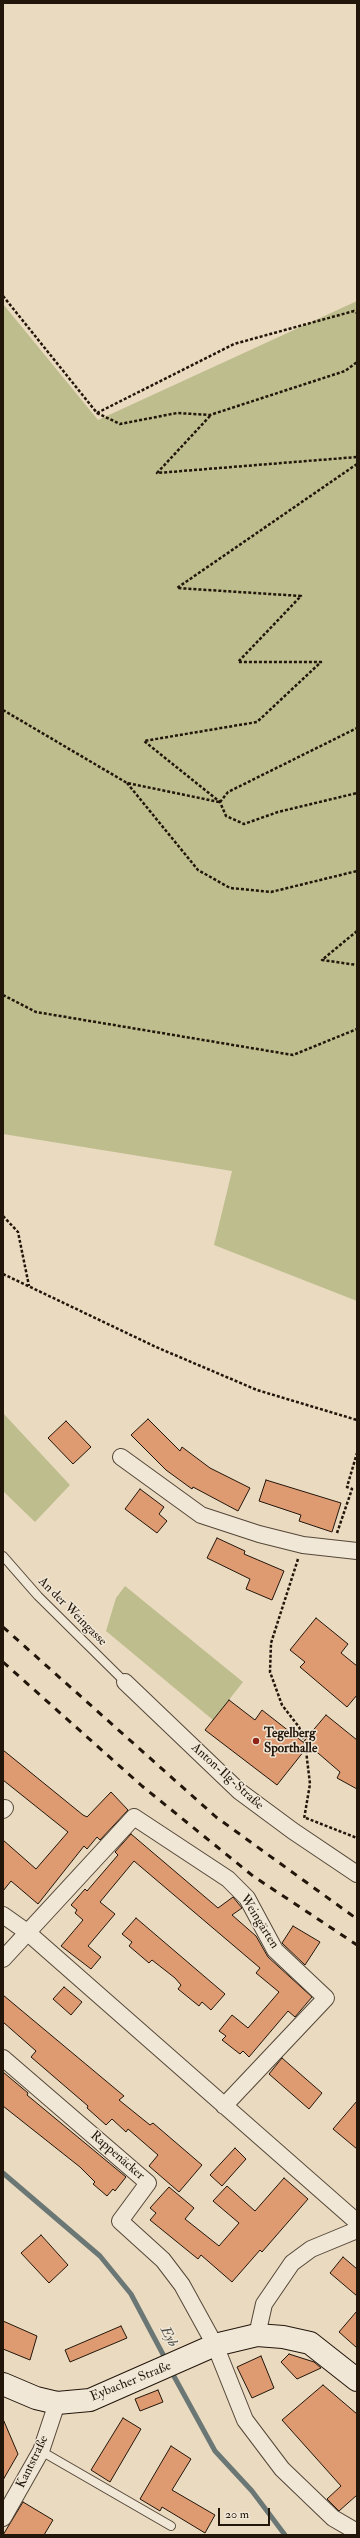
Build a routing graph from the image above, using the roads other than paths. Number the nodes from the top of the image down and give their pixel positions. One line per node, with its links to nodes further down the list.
1 (121, 1457): 2 (street)
2 (357, 1551)
3 (3, 1556): 4 (lane, An der Weingasse)
4 (125, 1682): 5 (street, Anton-Ilg-Straße)
5 (357, 1874)
6 (3, 1915): 7 (street)
7 (27, 1932): 8 (street); 10 (street); 10 (street, Weingärten)
8 (3, 1959)
9 (3, 2058): 14 (street, Rappenäcker)
10 (224, 2106): 11 (street)
11 (357, 2222)
12 (357, 2230): 13 (street)
13 (257, 2335): 14 (main road, Eybacher Straße); 15 (main road, Eybacher Straße)
14 (215, 2345): 17 (main road, Eybacher Straße); 21 (street)
15 (357, 2380)
16 (3, 2384): 17 (main road, Eybacher Straße)
17 (58, 2403): 18 (street, Kantstraße)
18 (41, 2451): 19 (street, Kantstraße); 20 (lane)
19 (3, 2518)
20 (171, 2526)
21 (357, 2532)

